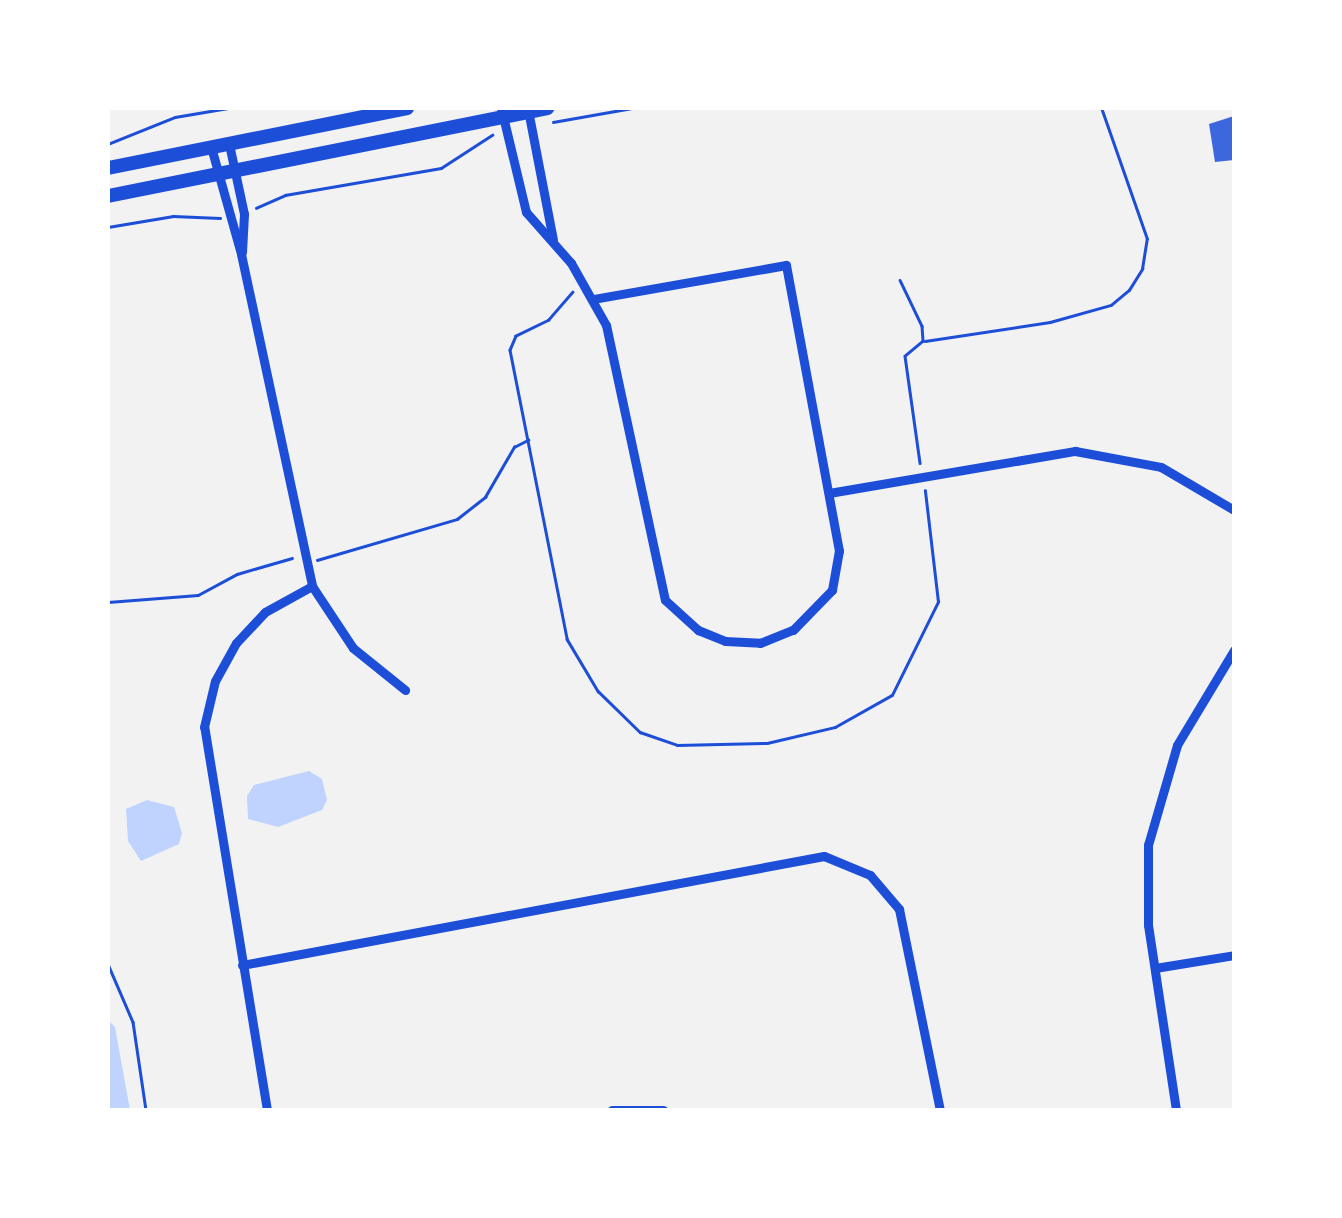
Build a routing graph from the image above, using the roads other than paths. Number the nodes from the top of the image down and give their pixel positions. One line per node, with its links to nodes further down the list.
1 (407, 108): 5 (main road)
2 (547, 108): 3 (main road)
3 (528, 109): 4 (main road); 11 (street)
4 (502, 112): 8 (main road); 11 (street)
5 (228, 144): 6 (main road); 8 (street)
6 (212, 147): 7 (main road); 9 (street)
7 (108, 168)
8 (234, 172): 9 (main road); 12 (street)
9 (218, 174): 10 (main road); 12 (street)
10 (108, 196)
11 (554, 240): 13 (street)
12 (242, 254): 16 (street)
13 (594, 299): 14 (street); 14 (street)
14 (829, 493): 15 (street)
15 (1234, 510)
16 (312, 586): 18 (street); 20 (street)
17 (1234, 650): 21 (street)
18 (406, 690)
19 (1234, 955): 21 (street)
20 (242, 965): 22 (street); 25 (street)
21 (1155, 968): 26 (street)
22 (267, 1110)
23 (612, 1110): 24 (street)
24 (663, 1110)
25 (940, 1110)
26 (1176, 1110)

